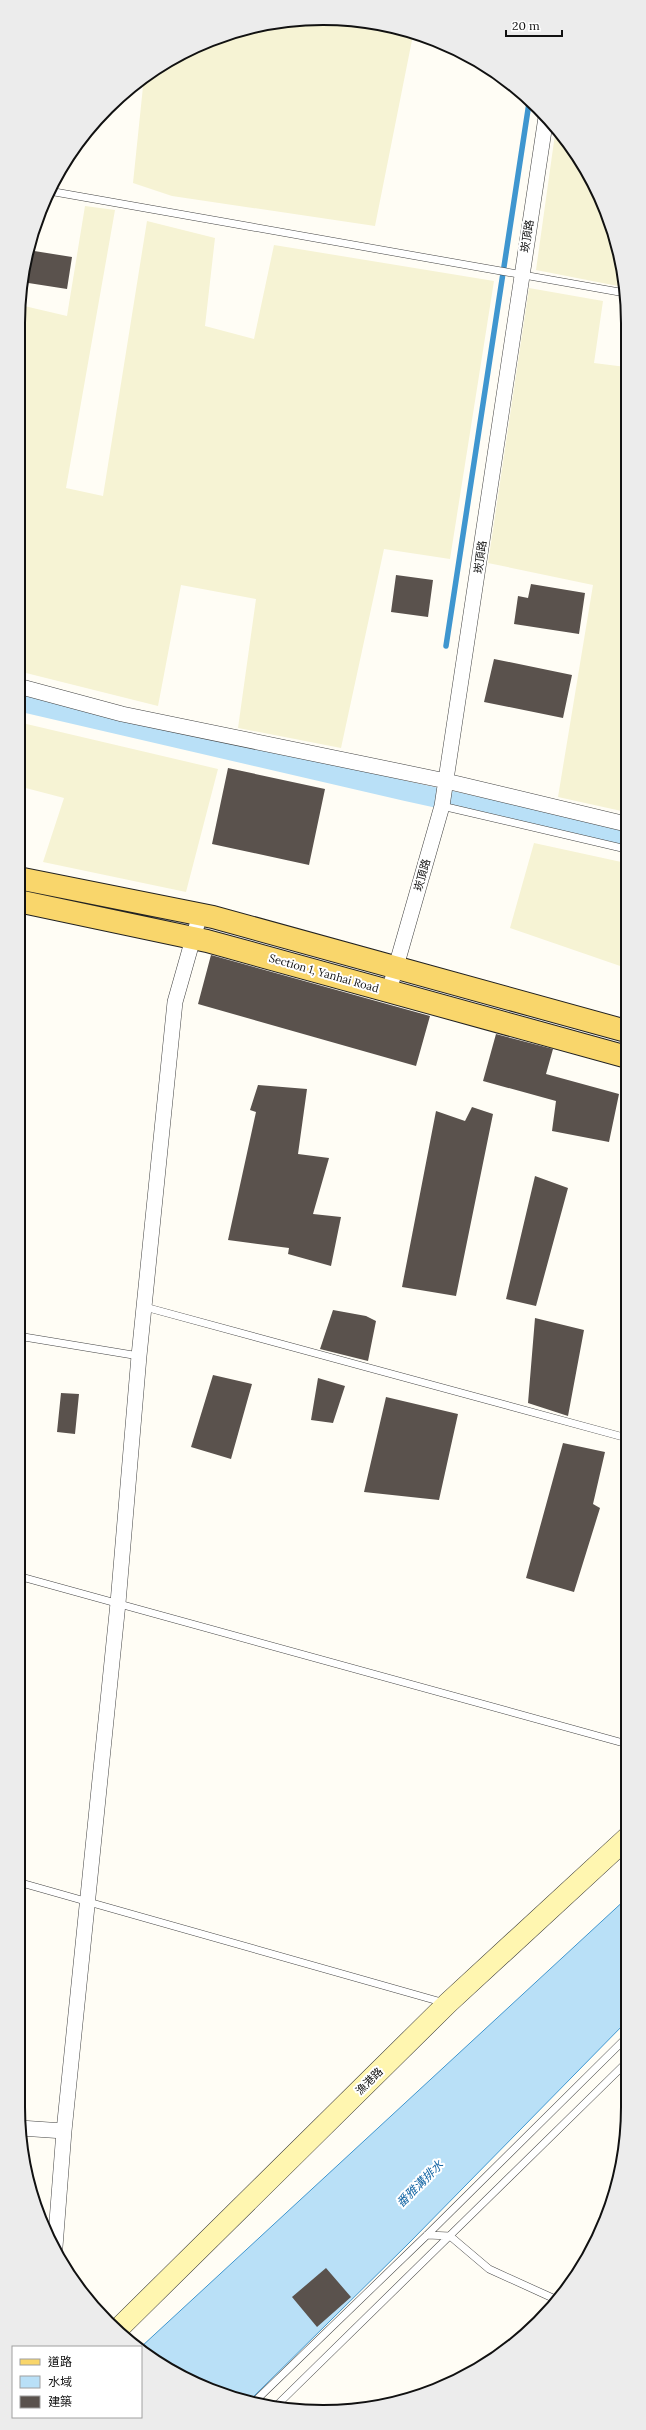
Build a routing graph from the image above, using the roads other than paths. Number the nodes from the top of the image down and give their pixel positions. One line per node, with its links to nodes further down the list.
1 (545, 125): 3 (street, 崁頂路)
2 (55, 192): 3 (lane)
3 (522, 273): 4 (lane); 6 (street, 崁頂路)
4 (619, 292)
5 (25, 688): 6 (street)
6 (446, 782): 7 (street, 崁頂路); 8 (street)
7 (442, 806): 9 (lane); 14 (street, 崁頂路)
8 (621, 823)
9 (621, 848)
10 (25, 879): 12 (main road)
11 (25, 903): 13 (main road, Section 1, Yanhai Road)
12 (200, 914): 13 (street); 14 (main road)
13 (194, 939): 15 (main road, Section 1, Yanhai Road); 18 (street)
14 (396, 968): 15 (street, 崁頂路); 16 (main road)
15 (389, 991): 17 (main road, Section 1, Yanhai Road)
16 (621, 1030)
17 (621, 1056)
18 (145, 1307): 20 (street); 21 (lane)
19 (25, 1337): 20 (lane)
20 (139, 1356): 23 (street)
21 (621, 1436)
22 (25, 1578): 23 (lane)
23 (118, 1603): 24 (lane); 27 (street)
24 (621, 1742)
25 (621, 1843): 28 (street, 漁港路)
26 (25, 1884): 27 (lane)
27 (88, 1902): 28 (lane); 32 (street)
28 (448, 2003): 37 (street, 漁港路)
29 (621, 2043): 33 (lane)
30 (621, 2068): 34 (lane)
31 (26, 2128): 32 (street)
32 (64, 2131): 35 (street)
33 (427, 2235): 34 (lane); 38 (lane)
34 (450, 2236): 36 (lane); 39 (lane)
35 (56, 2240)
36 (551, 2297)
37 (121, 2326)
38 (259, 2398)
39 (281, 2402)

